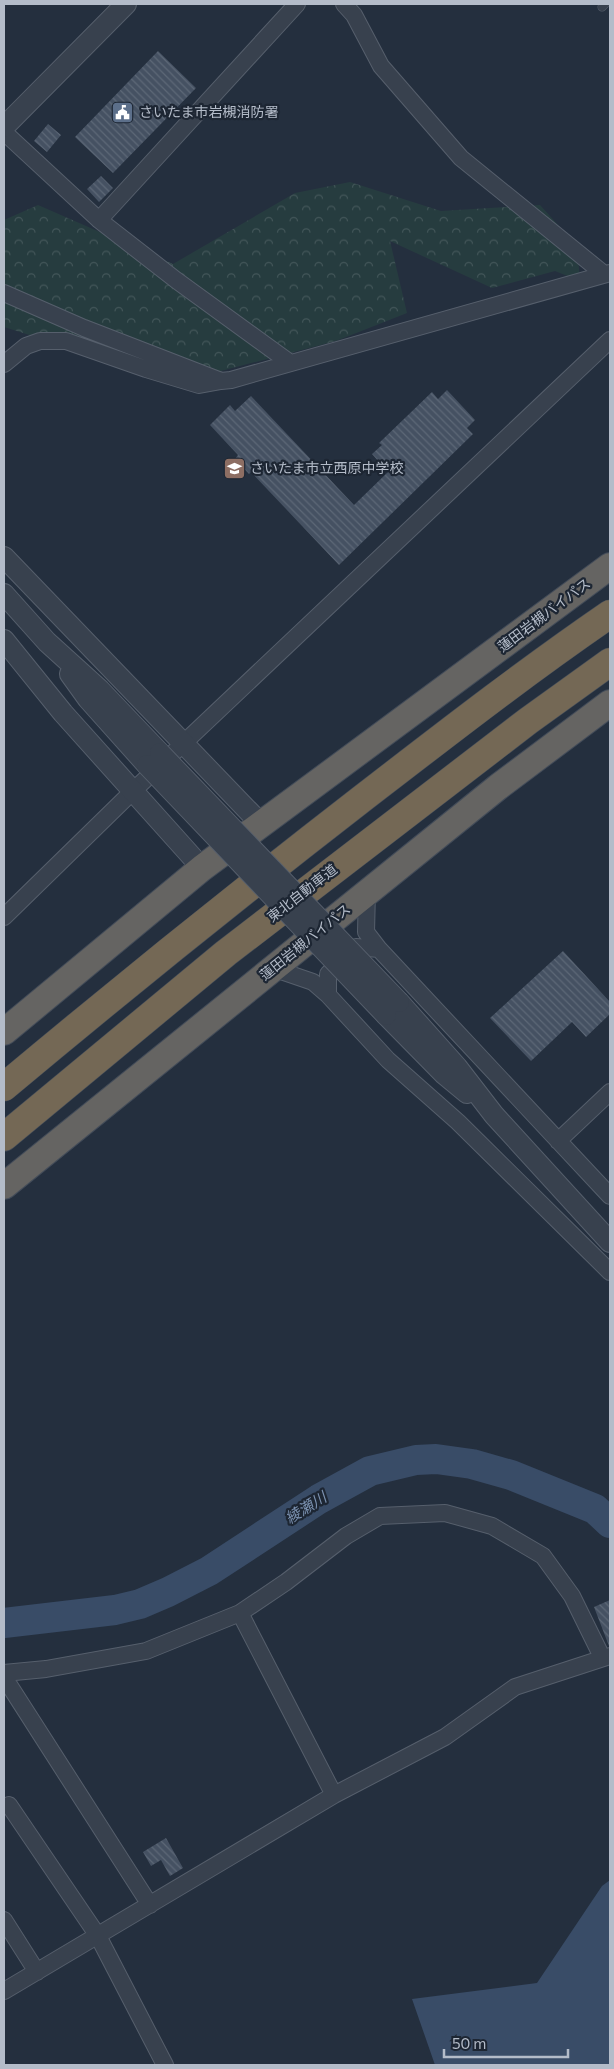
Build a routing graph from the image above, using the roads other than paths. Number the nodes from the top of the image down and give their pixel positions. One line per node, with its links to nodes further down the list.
1 (126, 4): 4 (street)
2 (297, 4): 6 (street)
3 (344, 4): 7 (street)
4 (4, 127)
5 (4, 132): 6 (street)
6 (98, 220): 10 (street)
7 (607, 274): 10 (street)
8 (4, 293): 12 (street)
9 (610, 340): 20 (street)
10 (290, 362): 12 (street)
11 (4, 364): 12 (street)
12 (221, 380)
13 (4, 557): 20 (street)
14 (610, 566): 22 (highway, 蓮田岩槻バイパス)
15 (4, 594): 36 (street, bridge)
16 (610, 614): 30 (highway)
17 (4, 640): 21 (street)
18 (610, 662): 32 (highway, 東北自動車道)
19 (610, 703): 24 (highway, 蓮田岩槻バイパス)
20 (183, 745): 21 (street); 22 (street)
21 (133, 791): 23 (street); 25 (street)
22 (261, 824): 23 (highway, 蓮田岩槻バイパス)
23 (202, 868): 29 (highway, 蓮田岩槻バイパス)
24 (367, 891): 26 (street); 27 (highway, 蓮田岩槻バイパス)
25 (4, 917)
26 (379, 949): 28 (street); 33 (street)
27 (272, 968): 28 (street); 34 (highway, 蓮田岩槻バイパス)
28 (328, 995): 37 (street)
29 (4, 1032)
30 (4, 1087)
31 (610, 1092): 33 (street)
32 (4, 1136)
33 (558, 1141): 35 (street)
34 (4, 1186)
35 (610, 1196)
36 (610, 1242)
37 (610, 1272)
38 (240, 1612): 39 (street); 40 (street); 42 (street)
39 (606, 1656): 42 (street)
40 (4, 1673)
41 (4, 1677): 44 (street)
42 (334, 1795): 44 (street)
43 (9, 1805): 46 (street)
44 (150, 1905): 46 (street)
45 (4, 1920): 47 (street)
46 (98, 1936): 47 (street); 49 (street)
47 (37, 1972): 48 (street)
48 (4, 1992)
49 (165, 2065)

